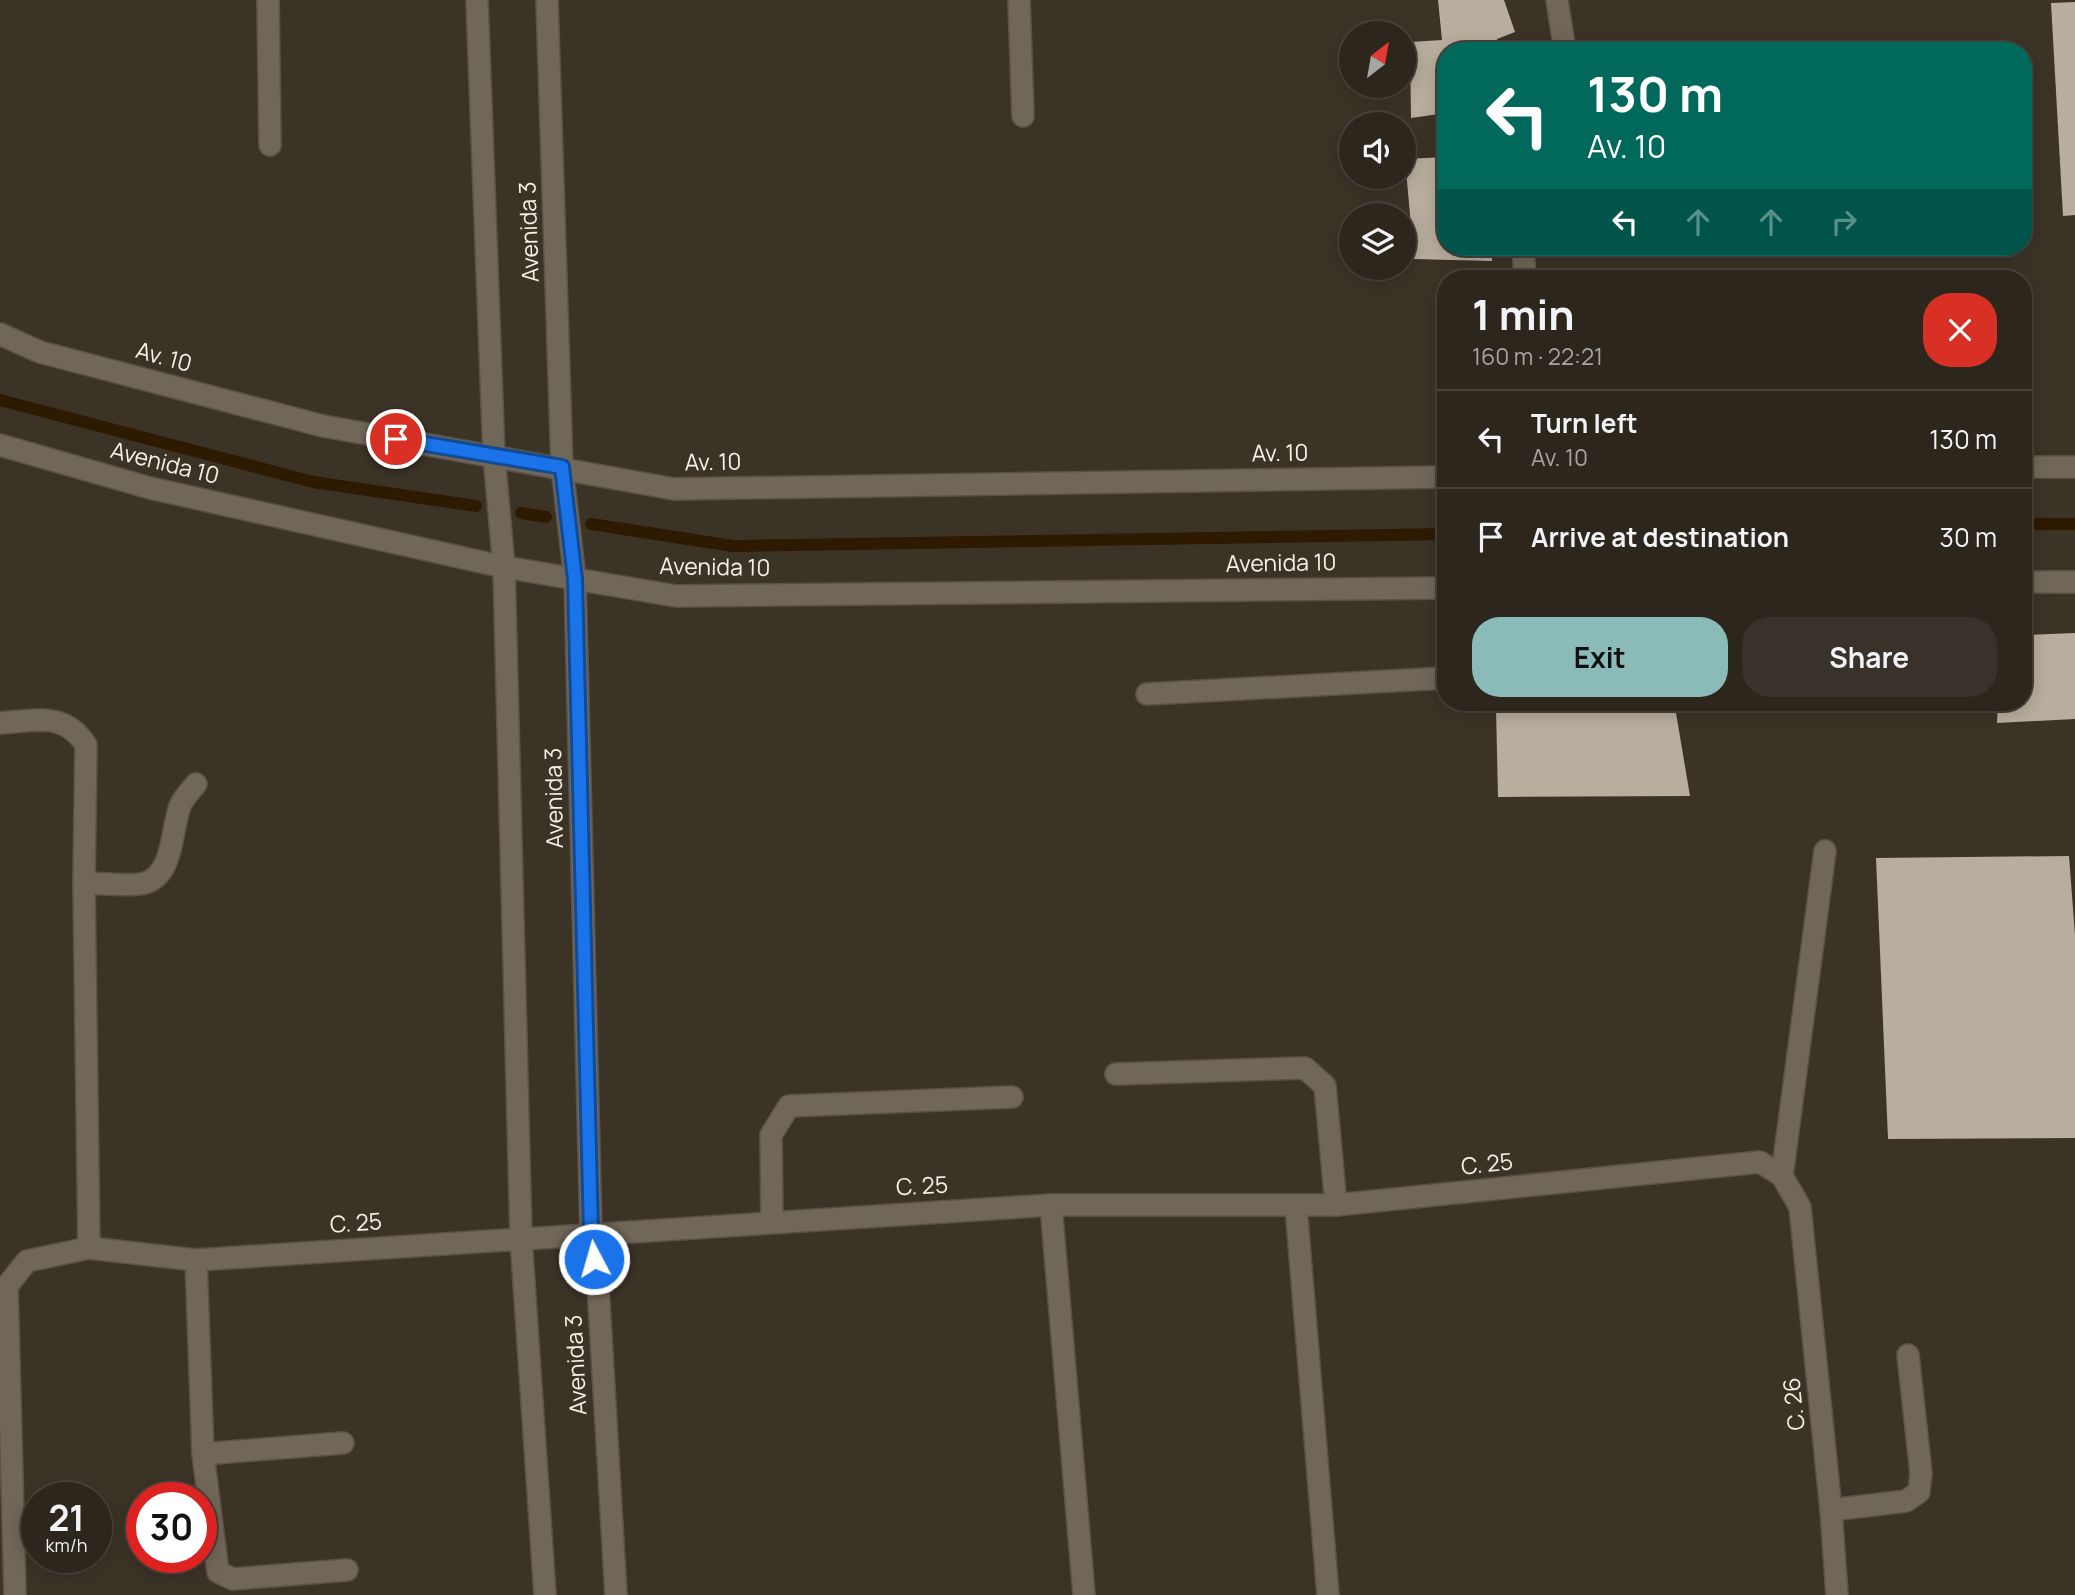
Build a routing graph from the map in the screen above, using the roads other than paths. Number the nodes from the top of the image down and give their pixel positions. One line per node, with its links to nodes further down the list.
1 (268, 0): 8 (street)
2 (477, 0): 11 (street, Avenida 3)
3 (547, 0): 12 (street, Avenida 3)
4 (1019, 0): 7 (street)
5 (1557, 0): 6 (street)
6 (1564, 42)
7 (1023, 116)
8 (270, 145)
9 (0, 334): 11 (street, Av. 10)
10 (0, 445): 16 (street, Avenida 10)
11 (494, 456): 12 (street, Av. 10); 16 (street, Avenida 3)
12 (562, 467): 15 (street, Av. 10); 17 (street, Avenida 3)
13 (2032, 467): 14 (street)
14 (2075, 467)
15 (1437, 477)
16 (504, 566): 17 (street, Avenida 10); 35 (street, Avenida 3)
17 (575, 579): 20 (street, Avenida 10); 34 (street, Avenida 3)
18 (2032, 582): 19 (street)
19 (2075, 582)
20 (1437, 588)
21 (1437, 678): 22 (street)
22 (1147, 694)
23 (0, 723): 26 (street)
24 (196, 784): 26 (street)
25 (1825, 851): 29 (street)
26 (84, 883): 36 (street)
27 (1116, 1074): 31 (street)
28 (1012, 1097): 33 (street)
29 (1782, 1176): 31 (street, C. 25); 41 (street, C. 26)
30 (1051, 1205): 32 (street, C. 25); 33 (street, C. 25); 46 (street)
31 (1336, 1206): 32 (street, C. 25)
32 (1296, 1207): 47 (street)
33 (772, 1221): 34 (street, C. 25)
34 (591, 1233): 35 (street, C. 25); 45 (street, Avenida 3)
35 (521, 1238): 37 (street, C. 25); 44 (street, Avenida 3)
36 (89, 1248): 37 (street, C. 25); 43 (street, C. 25)
37 (195, 1260): 40 (street)
38 (1908, 1355): 41 (street)
39 (344, 1443): 40 (street)
40 (203, 1454): 42 (street)
41 (1831, 1510): 48 (street, C. 26)
42 (347, 1570)
43 (15, 1595)
44 (545, 1595)
45 (616, 1595)
46 (1084, 1595)
47 (1328, 1595)
48 (1837, 1595)

